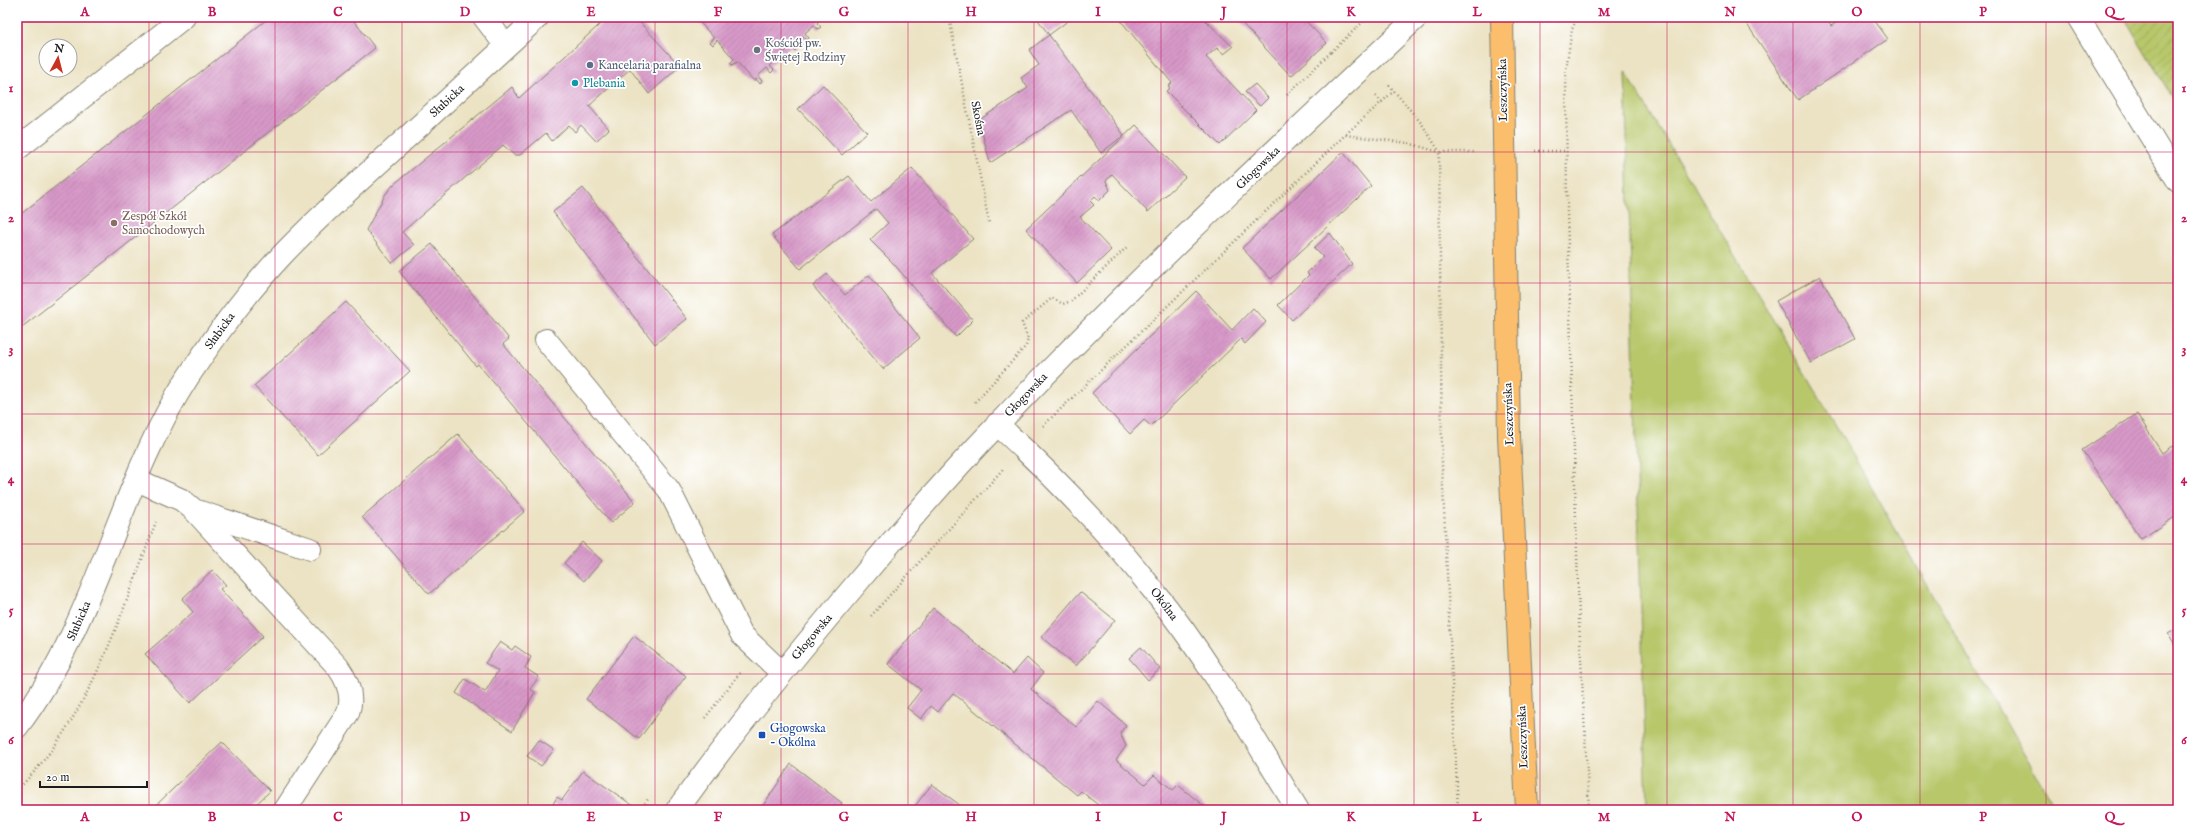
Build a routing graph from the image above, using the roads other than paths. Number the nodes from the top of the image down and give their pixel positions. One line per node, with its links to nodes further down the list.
1 (184, 17): 8 (street)
2 (484, 17): 7 (street)
3 (538, 17): 7 (street, Słubicka)
4 (1417, 17): 11 (street, Głogowska)
5 (1502, 17): 20 (main road, Leszczyńska)
6 (2078, 17): 9 (street)
7 (506, 46): 12 (street, Słubicka)
8 (17, 149)
9 (2178, 181)
10 (546, 340): 15 (street)
11 (997, 424): 15 (street, Głogowska); 19 (street, Okólna)
12 (137, 480): 13 (street); 16 (street, Słubicka)
13 (194, 510): 14 (street); 17 (street)
14 (310, 549)
15 (782, 673): 18 (street, Głogowska)
16 (17, 727)
17 (285, 810)
18 (677, 810)
19 (1298, 810)
20 (1527, 810)

